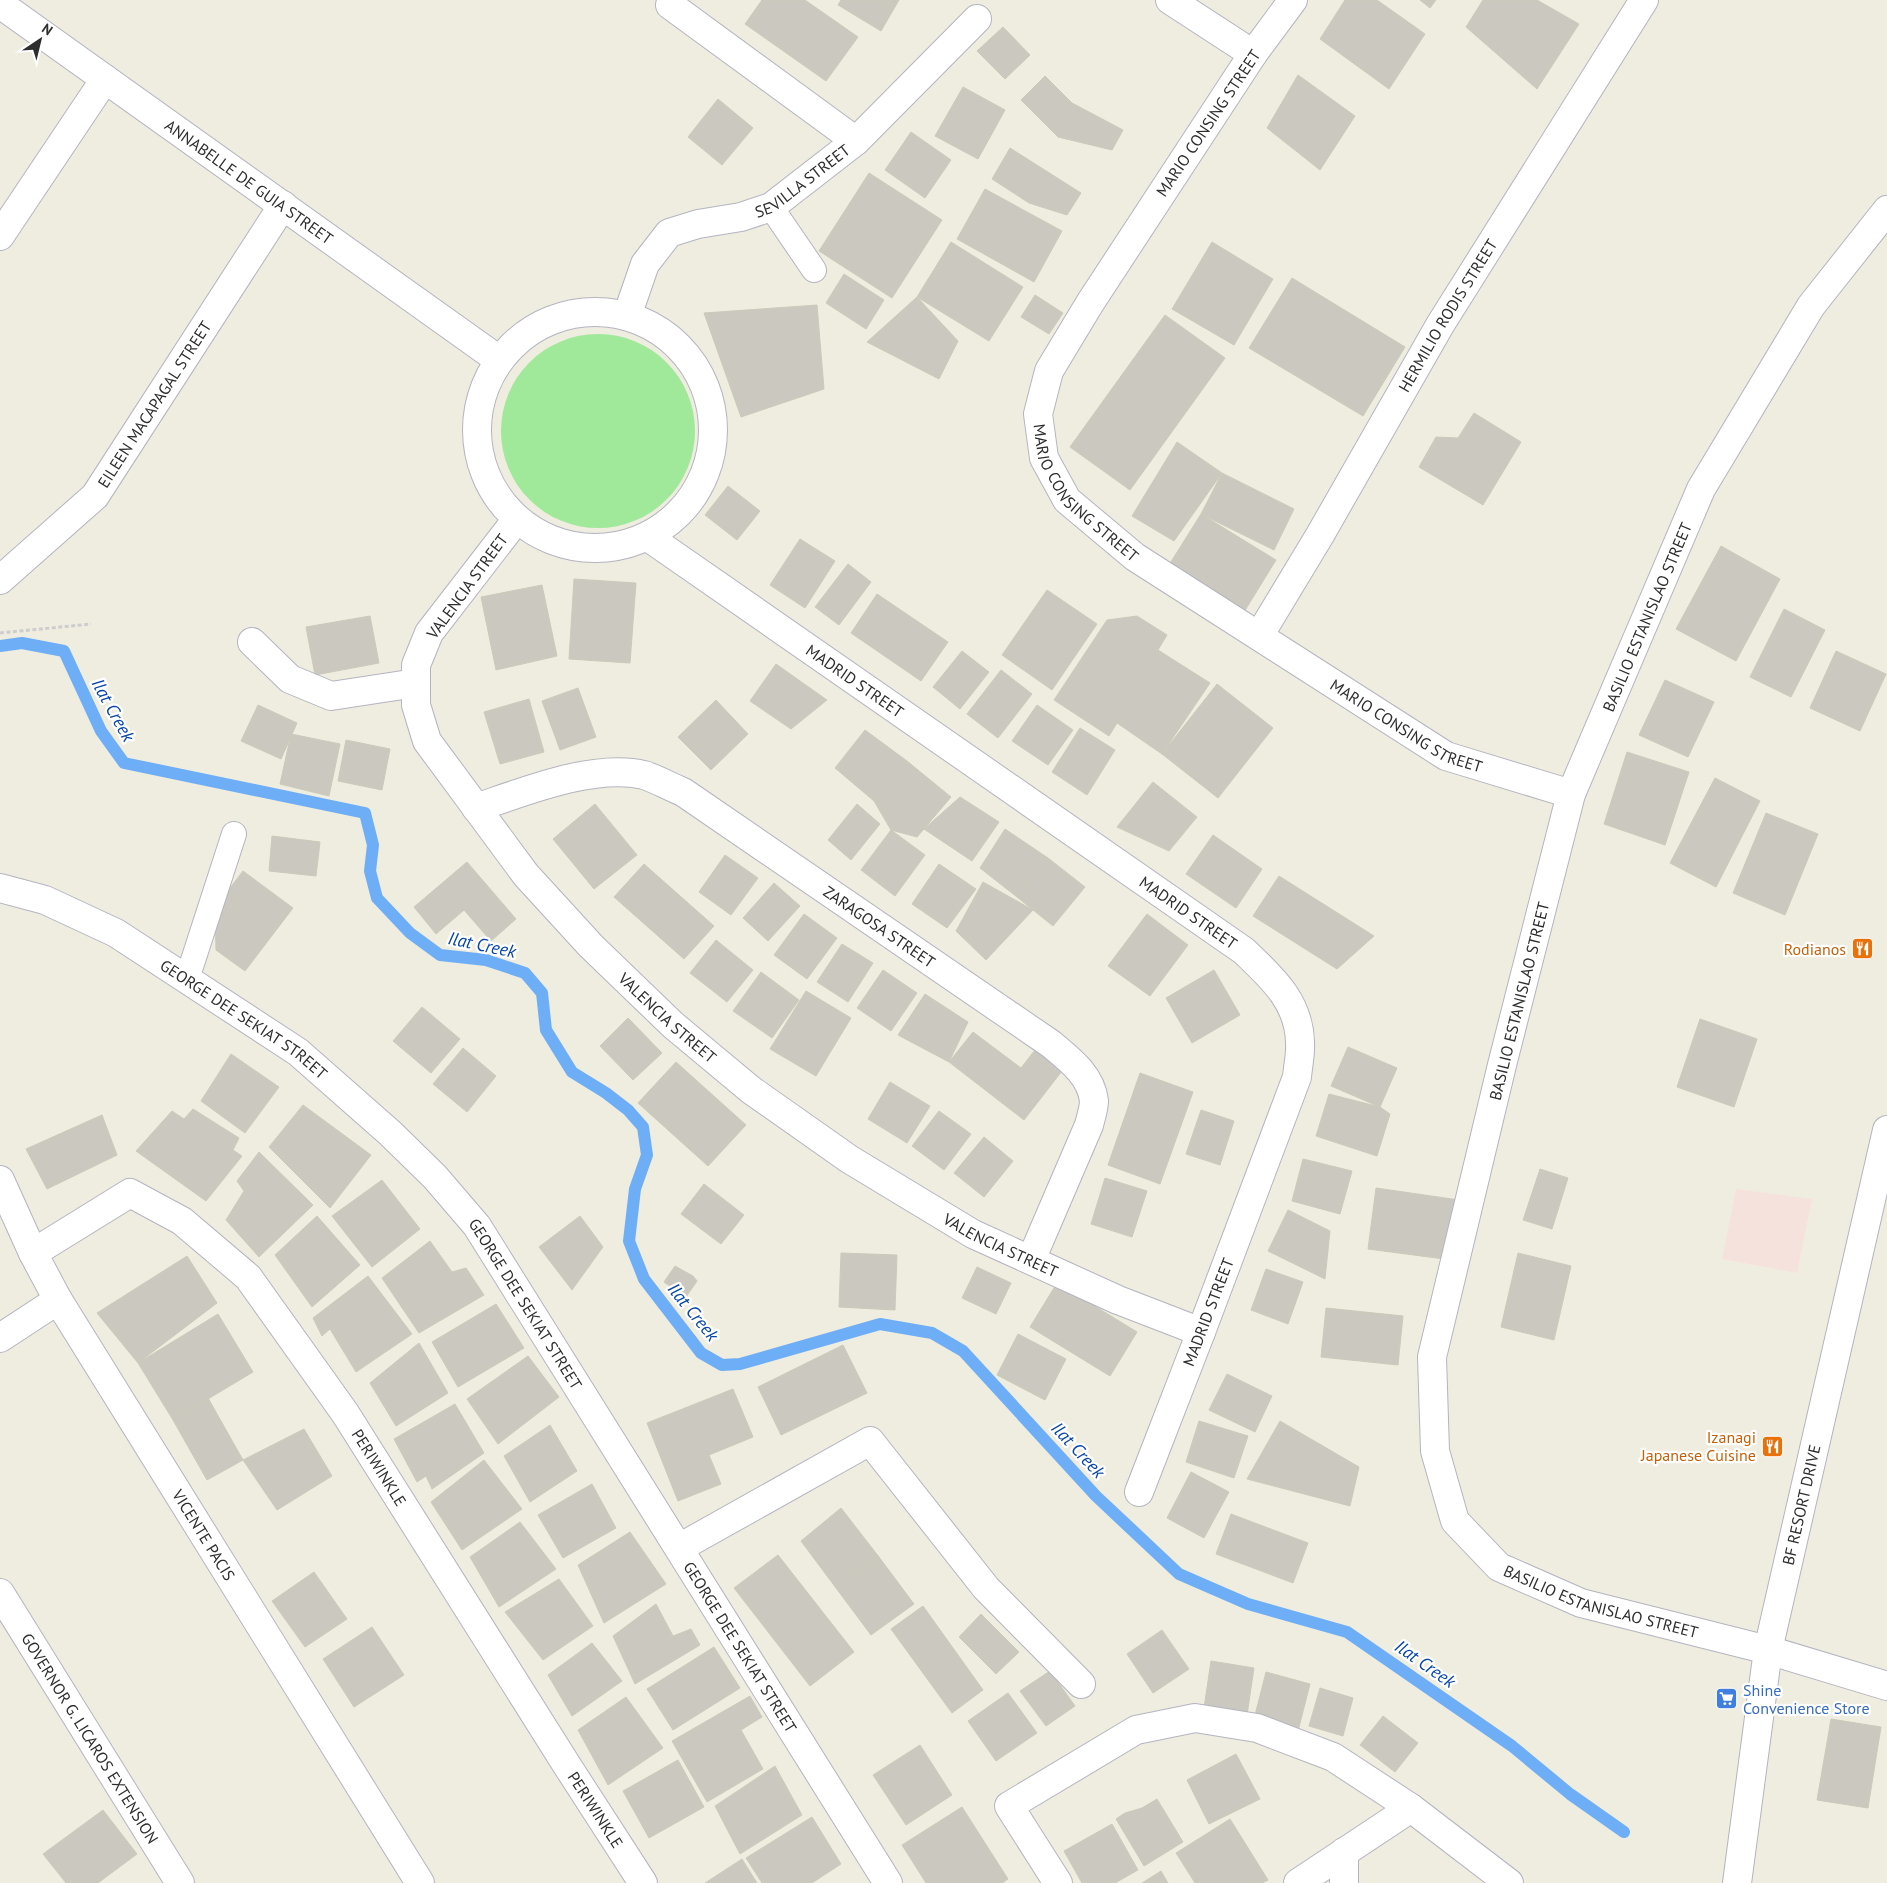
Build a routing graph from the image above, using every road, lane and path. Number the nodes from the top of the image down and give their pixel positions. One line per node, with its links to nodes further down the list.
1 (1170, 0): 7 (street)
2 (1293, 0): 7 (street, MARIO CONSING STREET)
3 (1644, 0): 22 (street, HERMILIO RODIS STREET)
4 (0, 4): 8 (street, ANNABELLE DE GUIA STREET)
5 (670, 5): 9 (street)
6 (976, 19): 9 (street, SEVILLA STREET)
7 (1253, 54): 22 (street, MARIO CONSING STREET)
8 (105, 79): 10 (street, ANNABELLE DE GUIA STREET); 13 (street)
9 (856, 141): 11 (street, SEVILLA STREET)
10 (283, 205): 16 (street, ANNABELLE DE GUIA STREET); 19 (street, EILEEN MACAPAGAL STREET)
11 (771, 207): 14 (lane); 15 (street, SEVILLA STREET)
12 (1887, 210): 25 (street, BASILIO ESTANISLAO STREET)
13 (0, 236)
14 (814, 270)
15 (626, 316): 16 (street); 18 (street)
16 (498, 360): 17 (street)
17 (517, 519): 18 (street); 24 (street, VALENCIA STREET)
18 (648, 537): 35 (street, MADRID STREET)
19 (0, 580)
20 (91, 624): 21 (path)
21 (0, 633)
22 (1259, 636): 25 (street, MARIO CONSING STREET)
23 (252, 642): 24 (street)
24 (416, 683): 26 (street, VALENCIA STREET)
25 (1572, 794): 40 (street, BASILIO ESTANISLAO STREET)
26 (476, 808): 33 (street, VALENCIA STREET); 33 (street, ZARAGOSA STREET)
27 (234, 834): 29 (lane)
28 (0, 888): 29 (street, GEORGE DEE SEKIAT STREET)
29 (187, 978): 38 (street, GEORGE DEE SEKIAT STREET)
30 (1887, 1130): 40 (street, BF RESORT DRIVE)
31 (0, 1180): 32 (street, VICENTE PACIS)
32 (33, 1253): 34 (street, VICENTE PACIS); 47 (street, PERIWINKLE)
33 (1031, 1260): 35 (street, VALENCIA STREET)
34 (58, 1300): 36 (street); 46 (street, VICENTE PACIS)
35 (1201, 1332): 37 (street, MADRID STREET)
36 (0, 1338)
37 (1139, 1492)
38 (678, 1548): 41 (street); 48 (street, GEORGE DEE SEKIAT STREET)
39 (0, 1593): 45 (street, GOVERNOR G. LICAROS EXTENSION)
40 (1768, 1650): 42 (street, BASILIO ESTANISLAO STREET); 53 (street, BF RESORT DRIVE)
41 (1081, 1684)
42 (1887, 1686)
43 (1412, 1808): 44 (street); 49 (street); 52 (street)
44 (1344, 1852): 50 (street); 51 (street)
45 (180, 1883)
46 (420, 1883)
47 (643, 1883)
48 (888, 1883)
49 (1058, 1883)
50 (1298, 1883)
51 (1344, 1883)
52 (1509, 1883)
53 (1737, 1883)

